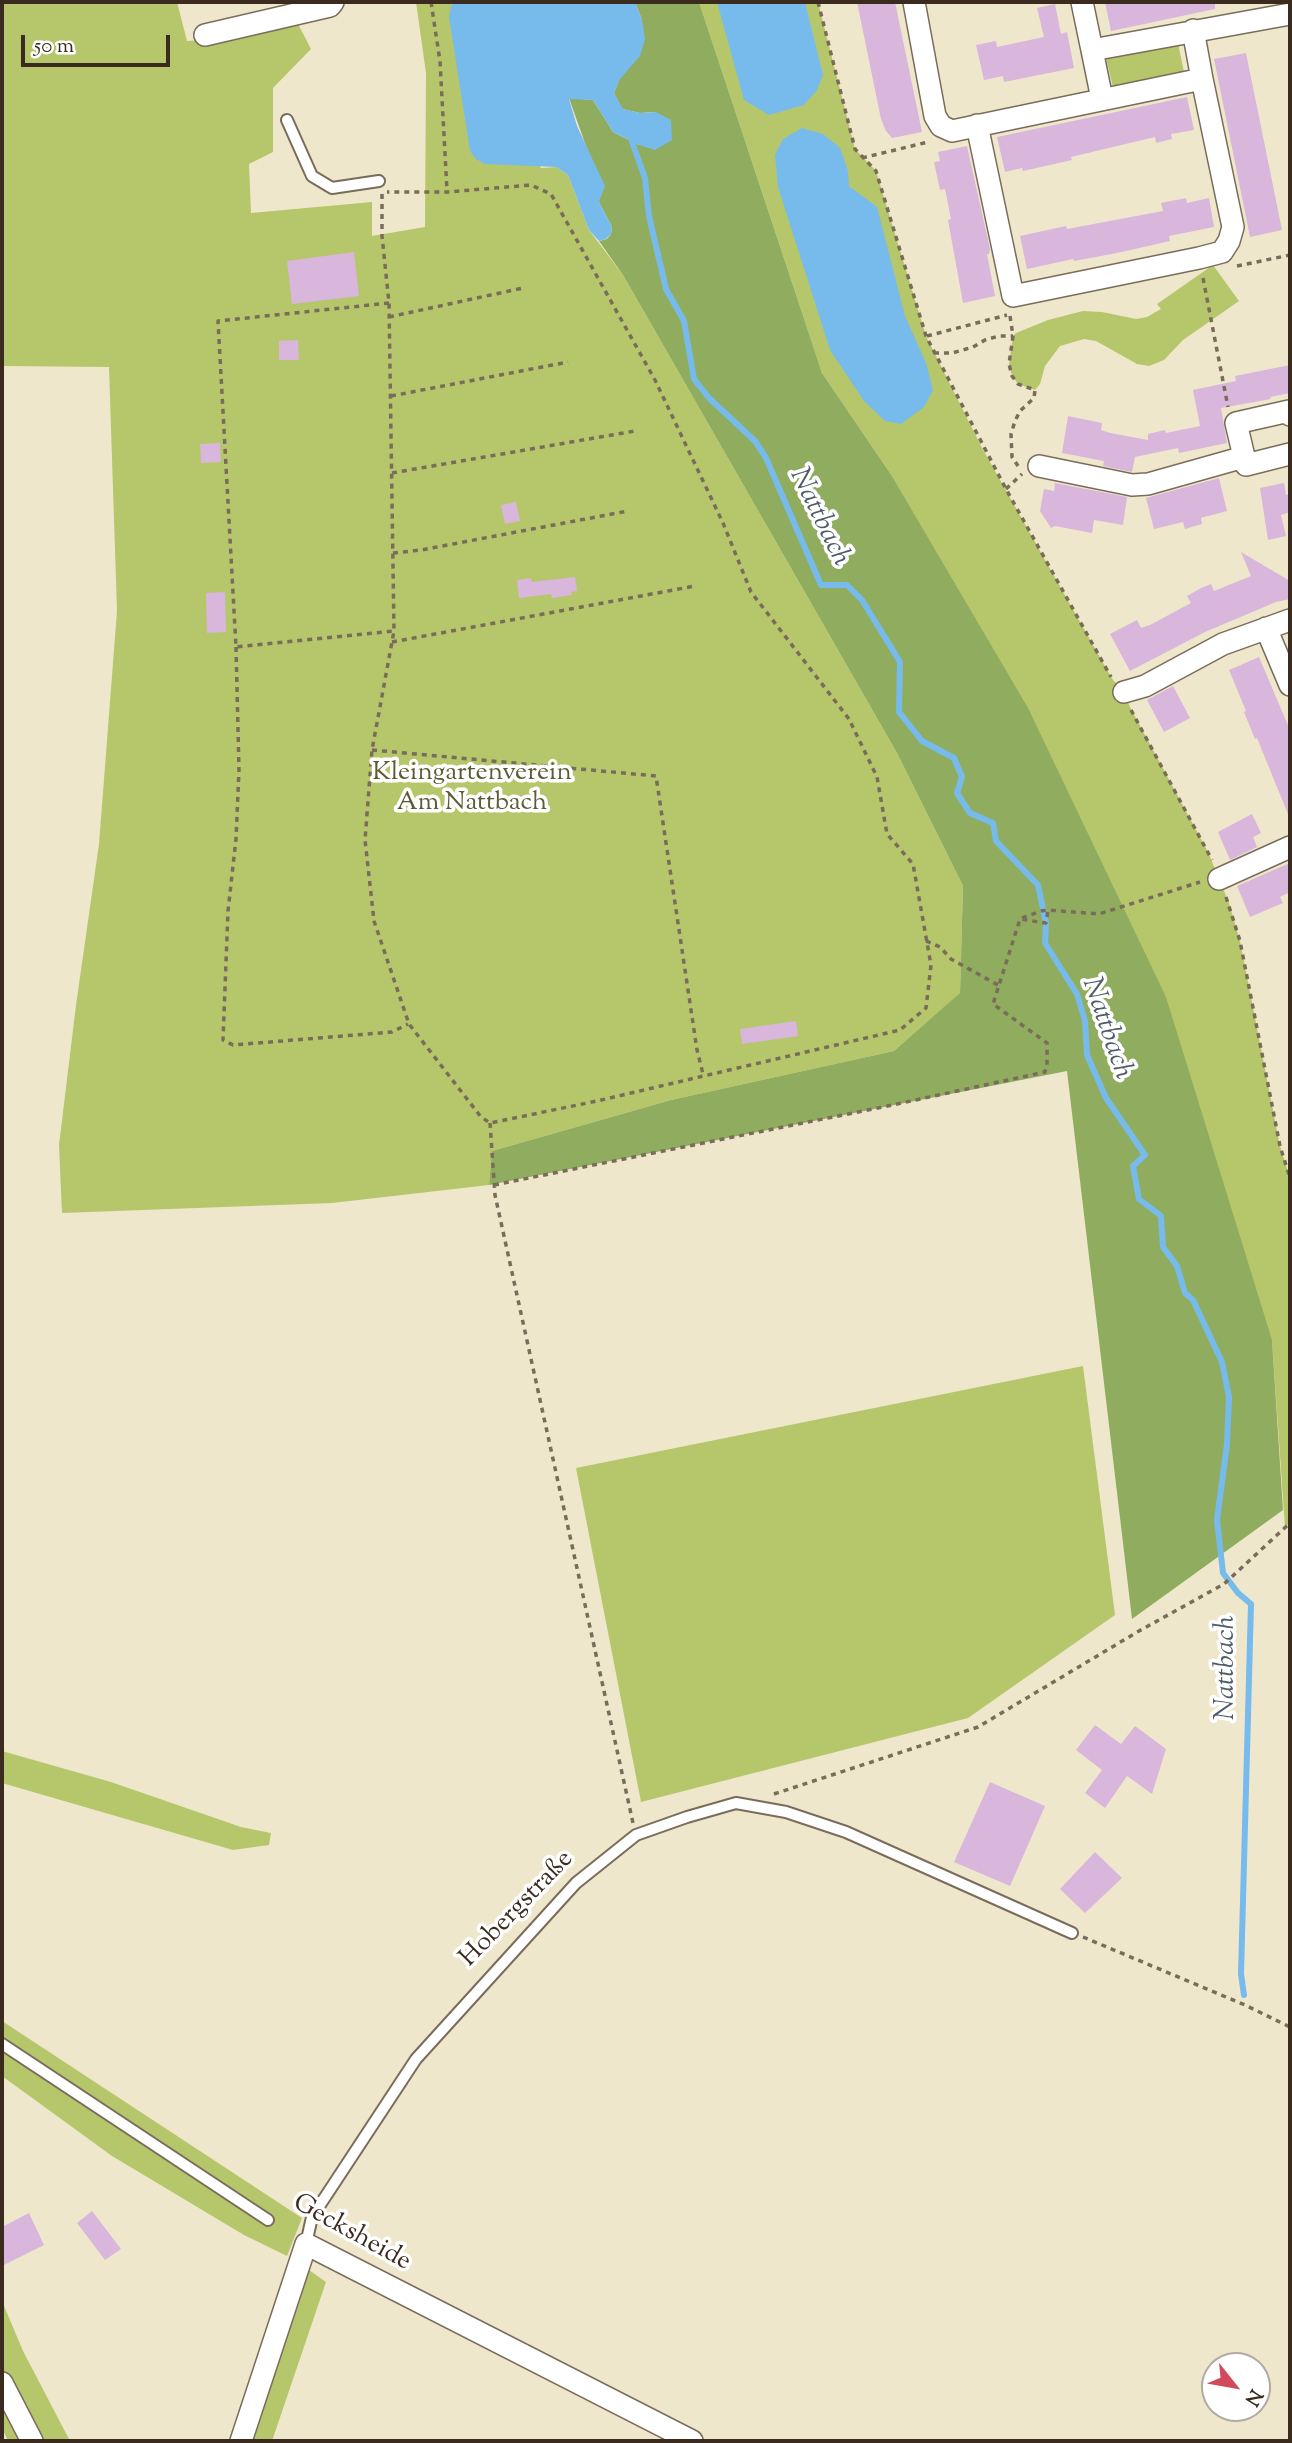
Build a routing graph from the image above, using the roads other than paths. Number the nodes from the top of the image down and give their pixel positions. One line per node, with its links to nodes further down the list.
1 (333, 2): 6 (street)
2 (914, 2): 11 (street)
3 (1083, 2): 7 (street)
4 (1290, 14): 5 (street)
5 (1193, 30): 7 (street); 8 (street)
6 (205, 35)
7 (1092, 50): 9 (street)
8 (1202, 79): 9 (street); 11 (street)
9 (1102, 99): 11 (street)
10 (287, 120): 12 (lane)
11 (977, 125)
12 (379, 181)
13 (1290, 415): 15 (street)
14 (1290, 454): 15 (street)
15 (1244, 457): 16 (street)
16 (1031, 469)
17 (1290, 620): 18 (street)
18 (1266, 628): 19 (street); 20 (street)
19 (1290, 685)
20 (1124, 692)
21 (1290, 847): 22 (street)
22 (1219, 879)
23 (1072, 1933): 26 (lane, Hobergstraße)
24 (2, 2045): 25 (lane, Gecksheide)
25 (268, 2220)
26 (306, 2244): 29 (street, Hobergstraße); 30 (street, Gecksheide)
27 (2, 2382): 28 (street)
28 (32, 2441)
29 (241, 2441)
30 (692, 2441)

